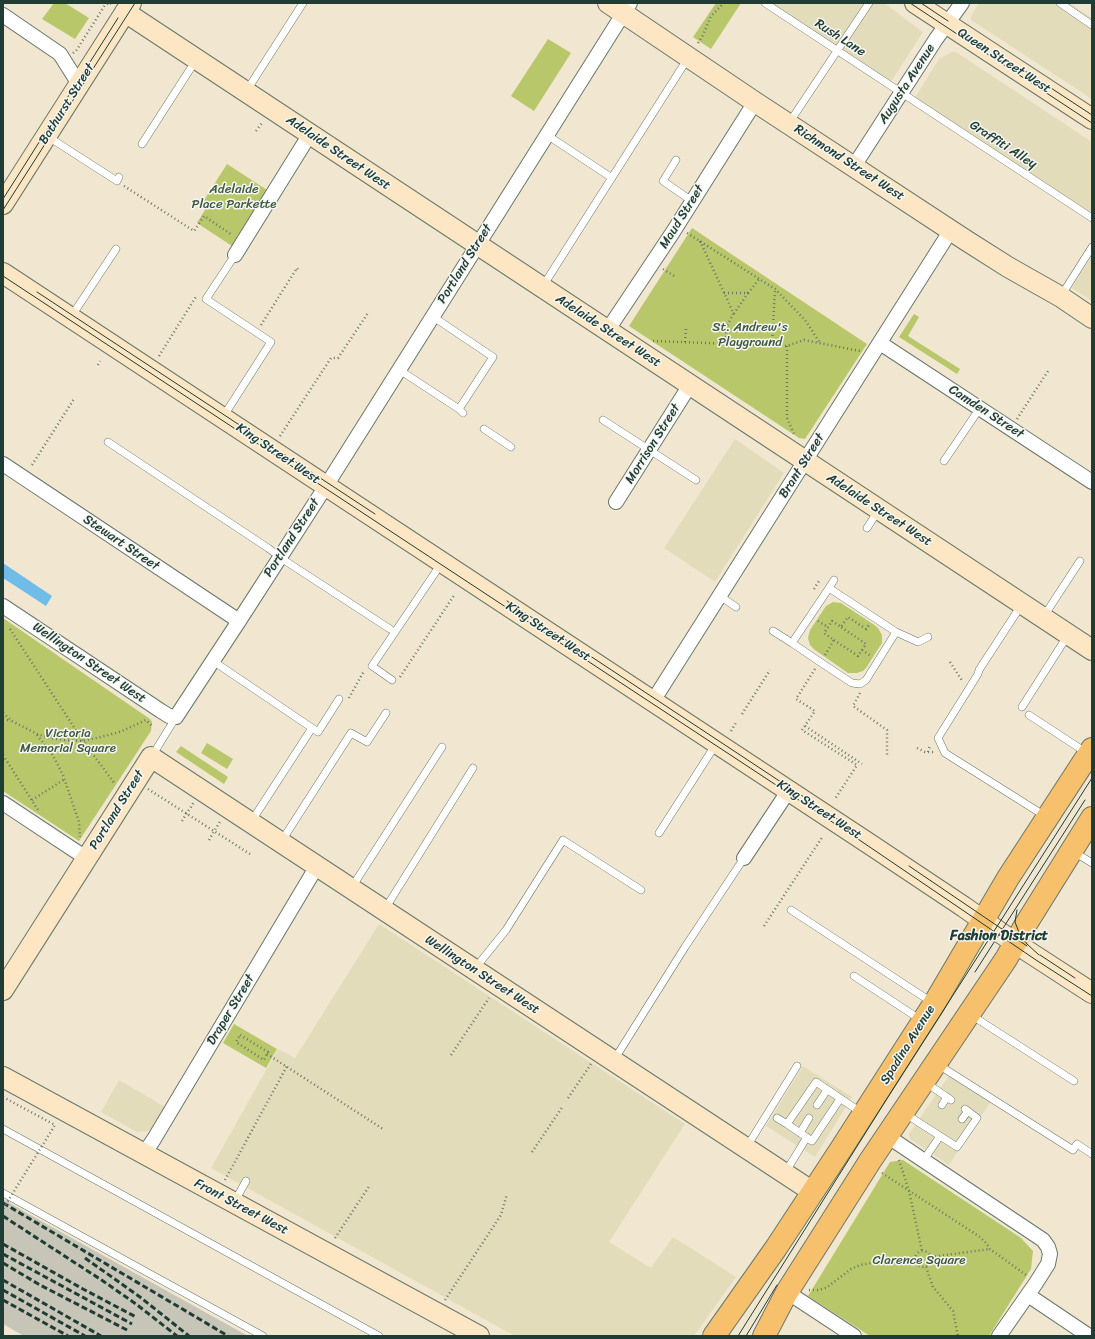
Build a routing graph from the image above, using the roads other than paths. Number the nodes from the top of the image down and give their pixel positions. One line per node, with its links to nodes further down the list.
1 (303, 3): 16 (lane)
2 (765, 3): 13 (lane, Rush Lane)
3 (868, 3): 13 (lane)
4 (915, 3): 10 (main road, Queen Street West)
5 (962, 3): 10 (street, Augusta Avenue)
6 (1060, 3): 11 (lane)
7 (621, 7): 12 (main road, Richmond Street West); 22 (street, Portland Street)
8 (128, 8): 14 (main road, Adelaide Street West); 15 (main road, Bathurst Street)
9 (3, 15): 15 (street)
10 (947, 24): 17 (street, Augusta Avenue); 19 (main road, Queen Street West)
11 (1092, 25)
12 (693, 50): 18 (main road, Richmond Street West); 27 (lane)
13 (838, 51): 17 (lane, Rush Lane); 20 (lane)
14 (196, 59): 16 (main road, Adelaide Street West); 24 (lane)
15 (78, 86): 23 (main road, Bathurst Street)
16 (246, 92): 21 (main road, Adelaide Street West)
17 (902, 93): 26 (street, Augusta Avenue); 31 (lane, Graffiti Alley)
18 (755, 102): 20 (main road, Richmond Street West); 29 (street, Maud Street)
19 (1092, 119)
20 (789, 124): 26 (main road, Richmond Street West)
21 (310, 134): 33 (main road, Adelaide Street West); 36 (street)
22 (547, 135): 27 (lane); 33 (street, Portland Street)
23 (47, 136): 28 (lane); 30 (main road, Bathurst Street)
24 (142, 144)
25 (676, 160): 29 (lane)
26 (854, 166): 32 (main road, Richmond Street West)
27 (612, 178): 38 (lane)
28 (118, 179)
29 (692, 201): 43 (street, Maud Street)
30 (3, 204)
31 (1092, 218)
32 (951, 230): 39 (main road, Richmond Street West); 44 (street, Brant Street)
33 (477, 245): 38 (main road, Adelaide Street West); 40 (street, Portland Street)
34 (1092, 247): 39 (lane)
35 (116, 249): 41 (lane)
36 (235, 255): 48 (lane)
37 (3, 273): 41 (main road, King Street West)
38 (542, 288): 43 (main road, Adelaide Street West)
39 (1061, 297): 42 (main road, Richmond Street West)
40 (432, 316): 45 (street, Portland Street); 45 (lane)
41 (71, 317): 48 (main road, King Street West)
42 (1092, 318)
43 (607, 331): 46 (main road, Adelaide Street West)
44 (880, 343): 47 (street, Camden Street); 54 (street, Brant Street)
45 (398, 369): 59 (street, Portland Street)
46 (690, 385): 53 (street, Morrison Street); 54 (main road, Adelaide Street West)
47 (980, 408): 55 (lane); 58 (street, Camden Street)
48 (222, 417): 59 (main road, King Street West)
49 (603, 420): 53 (lane)
50 (484, 429): 52 (lane)
51 (108, 442): 63 (lane)
52 (511, 447)
53 (648, 450): 57 (lane); 60 (street, Morrison Street)
54 (805, 461): 61 (main road, Adelaide Street West); 68 (street, Brant Street)
55 (944, 461)
56 (3, 464): 73 (street, Stewart Street)
57 (696, 480)
58 (1092, 482)
59 (326, 486): 63 (street, Portland Street); 65 (main road, King Street West)
60 (616, 502)
61 (878, 510): 62 (lane); 69 (main road, Adelaide Street West)
62 (867, 528)
63 (280, 557): 73 (street, Portland Street); 74 (lane)
64 (1080, 561): 72 (lane)
65 (442, 562): 82 (lane); 84 (main road, King Street West)
66 (834, 580): 67 (lane)
67 (829, 588): 76 (lane); 79 (lane)
68 (720, 596): 71 (lane); 84 (street, Brant Street)
69 (1022, 604): 72 (main road, Adelaide Street West); 97 (lane)
70 (3, 606): 88 (street, Wellington Street West)
71 (736, 607)
72 (1043, 618): 77 (main road, Adelaide Street West)
73 (239, 621): 81 (street, Portland Street)
74 (390, 629)
75 (773, 631): 79 (lane)
76 (896, 632): 78 (lane); 79 (lane)
77 (1068, 635): 80 (main road, Adelaide Street West); 85 (lane)
78 (928, 637)
79 (792, 644)
80 (1092, 650)
81 (213, 661): 88 (street, Portland Street); 89 (lane)
82 (392, 680)
83 (339, 700): 89 (lane)
84 (653, 701): 90 (main road, King Street West)
85 (1022, 707)
86 (386, 713): 101 (lane)
87 (1030, 715): 92 (lane)
88 (176, 717): 93 (lane, Portland Street)
89 (312, 728): 99 (lane)
90 (724, 737): 95 (main road, King Street West); 100 (lane)
91 (442, 747): 107 (lane)
92 (1090, 751): 97 (main road, Spadina Avenue)
93 (151, 757): 99 (main road, Wellington Street West); 102 (main road, Portland Street)
94 (472, 768): 109 (lane)
95 (789, 790): 104 (street); 111 (main road, King Street West)
96 (3, 804): 102 (street)
97 (1047, 818): 111 (main road, Spadina Avenue)
98 (1092, 818): 103 (main road)
99 (251, 822): 101 (main road, Wellington Street West)
100 (659, 833)
101 (281, 842): 106 (main road, Wellington Street West)
102 (84, 849): 115 (main road, Portland Street)
103 (1072, 850): 105 (lane); 112 (main road)
104 (744, 858): 119 (lane)
105 (1092, 863)
106 (317, 866): 107 (main road, Wellington Street West); 141 (street, Draper Street)
107 (352, 888): 109 (main road, Wellington Street West)
108 (641, 890): 113 (lane)
109 (384, 910): 113 (main road, Wellington Street West)
110 (791, 910): 117 (lane)
111 (984, 920): 112 (main road, King Street West); 117 (main road, Spadina Avenue)
112 (1015, 943): 116 (main road, King Street West); 118 (main road)
113 (476, 970): 119 (main road, Wellington Street West)
114 (854, 976): 117 (lane)
115 (3, 990)
116 (1092, 993)
117 (928, 1013): 130 (main road, Spadina Avenue)
118 (969, 1013): 120 (main road); 124 (lane)
119 (614, 1061): 140 (main road, Wellington Street West)
120 (935, 1062): 123 (main road); 142 (lane)
121 (798, 1066): 140 (lane)
122 (3, 1077): 141 (main road, Front Street West)
123 (923, 1081): 128 (lane); 129 (main road)
124 (1074, 1081)
125 (827, 1090): 126 (lane); 127 (lane); 134 (lane)
126 (840, 1099): 130 (lane); 139 (lane)
127 (817, 1105)
128 (942, 1105)
129 (903, 1112): 137 (main road); 138 (lane)
130 (863, 1115): 146 (main road, Spadina Avenue)
131 (777, 1118): 134 (lane)
132 (809, 1118): 136 (lane)
133 (962, 1119): 138 (lane)
134 (787, 1124): 136 (lane)
135 (3, 1129): 152 (lane)
136 (800, 1132): 139 (lane)
137 (887, 1136): 143 (street); 149 (main road)
138 (940, 1136): 143 (lane)
139 (807, 1137): 144 (lane)
140 (746, 1148): 144 (main road, Wellington Street West)
141 (144, 1154): 148 (main road, Front Street West)
142 (1092, 1154)
143 (923, 1160): 150 (street)
144 (785, 1173): 146 (main road, Wellington Street West)
145 (246, 1181): 148 (lane)
146 (813, 1192): 154 (main road, Spadina Avenue)
147 (3, 1193): 151 (lane)
148 (234, 1203): 153 (main road, Front Street West)
149 (797, 1291): 155 (main road); 156 (street)
150 (1028, 1296): 157 (street); 158 (street)
151 (263, 1336)
152 (379, 1336)
153 (479, 1336)
154 (714, 1336)
155 (764, 1336)
156 (854, 1336)
157 (1000, 1336)
158 (1089, 1336)

